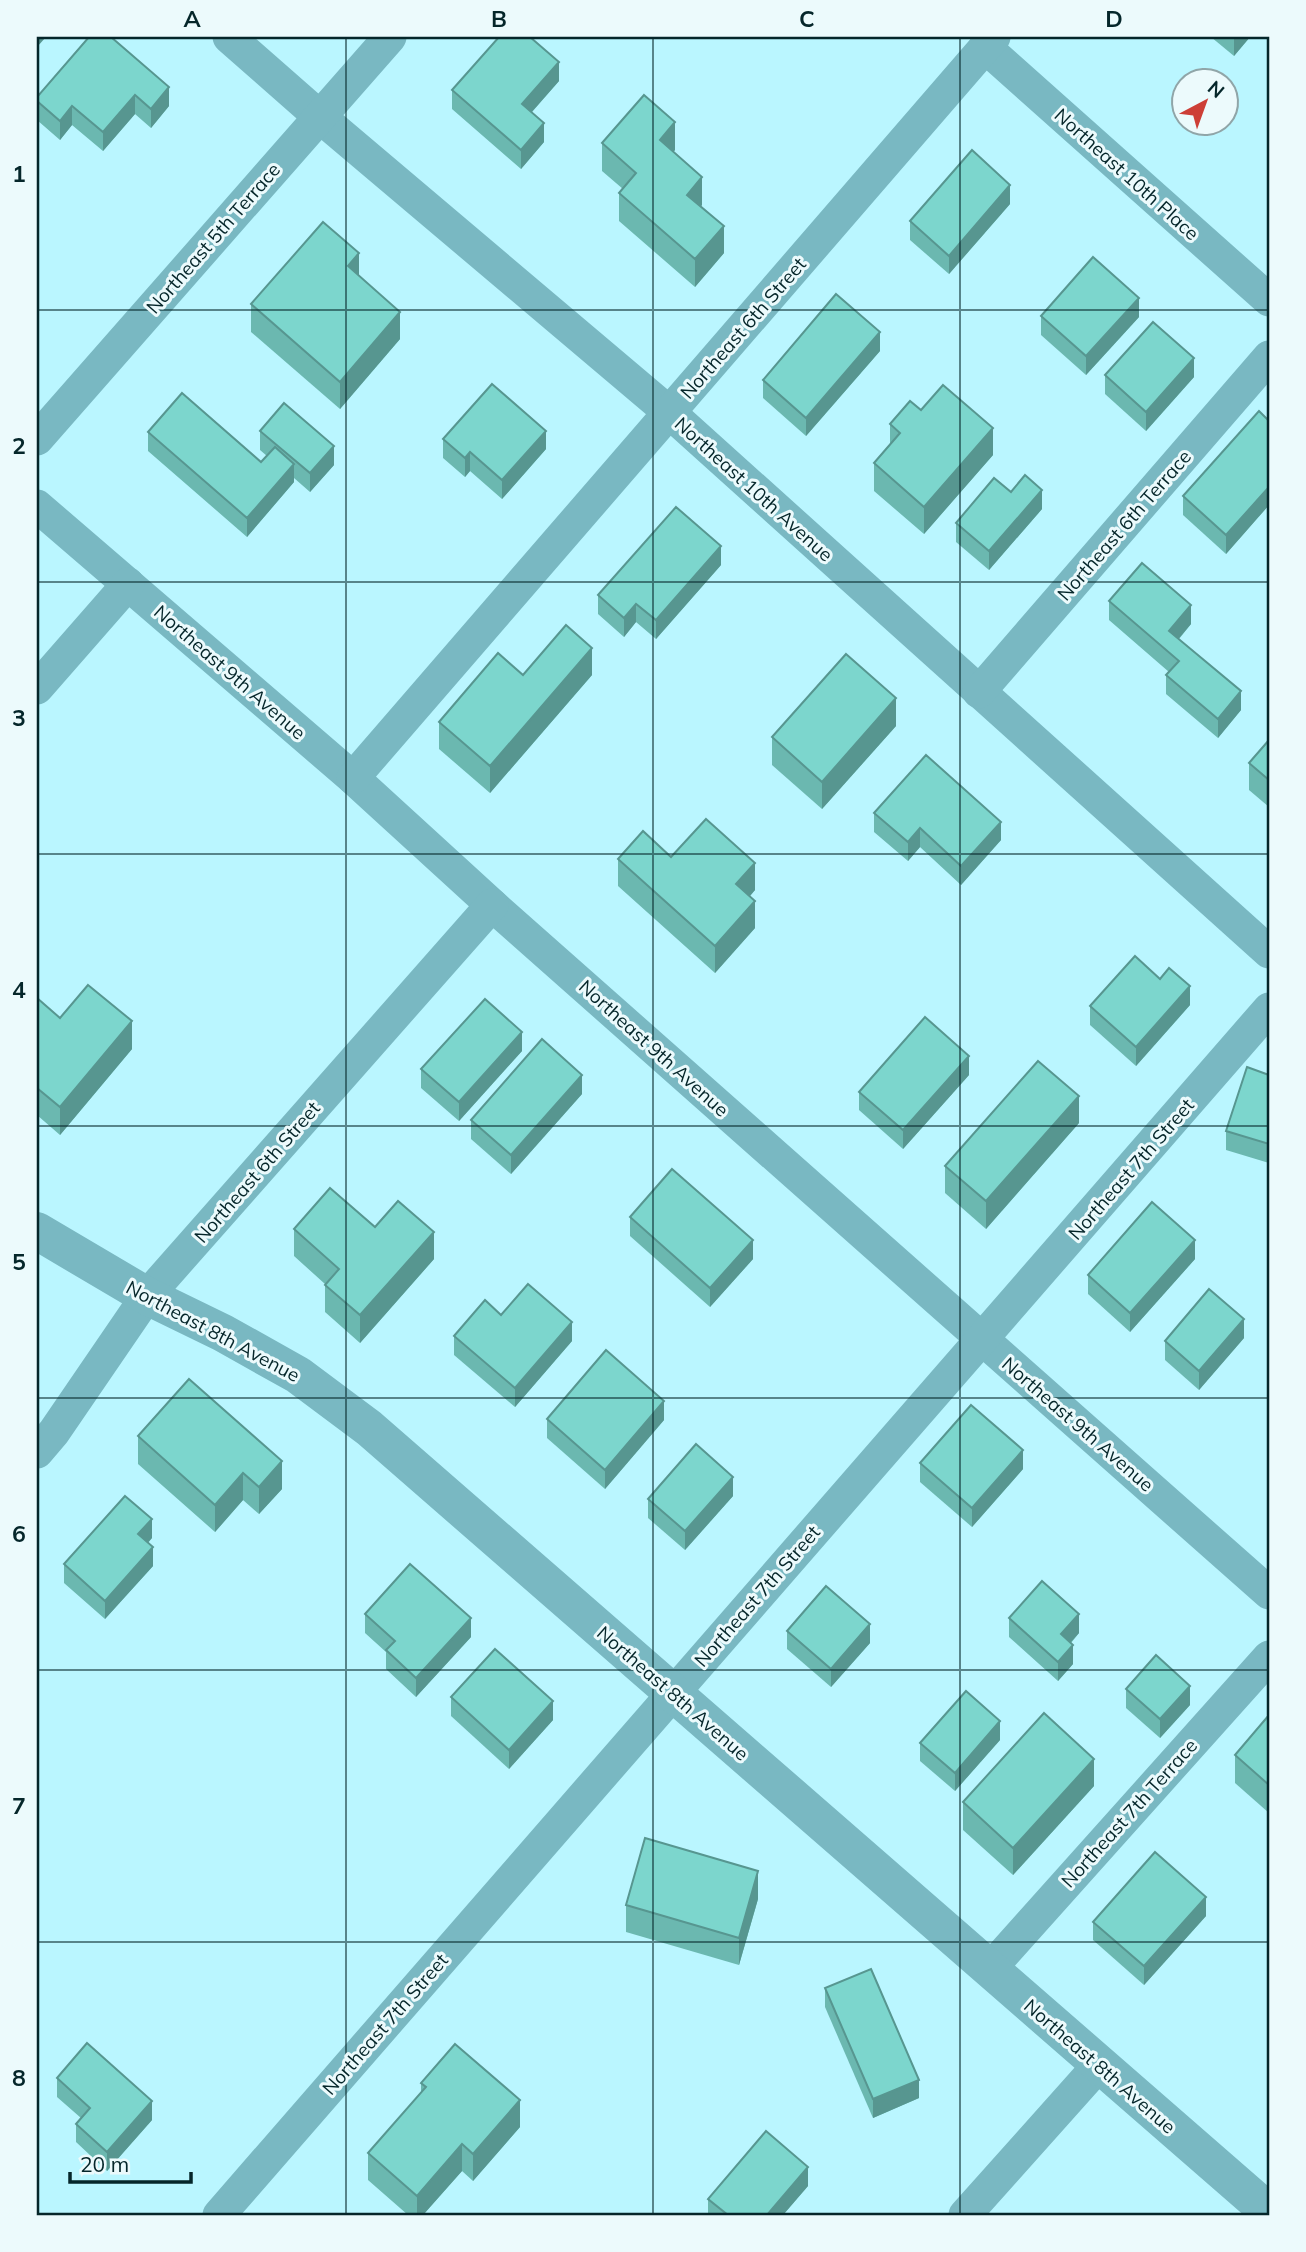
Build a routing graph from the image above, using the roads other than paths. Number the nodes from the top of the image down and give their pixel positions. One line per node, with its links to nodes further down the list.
1 (229, 37): 4 (street, Northeast 10th Avenue)
2 (390, 37): 4 (street, Northeast 5th Terrace)
3 (990, 42): 5 (street, Northeast 10th Place); 7 (street, Northeast 6th Street)
4 (320, 117): 7 (street, Northeast 10th Avenue); 8 (street, Northeast 5th Terrace)
5 (1269, 300)
6 (1269, 357): 12 (street, Northeast 6th Terrace)
7 (670, 413): 12 (street, Northeast 10th Avenue); 13 (street, Northeast 6th Street)
8 (37, 439)
9 (37, 506): 10 (street, Northeast 9th Avenue)
10 (128, 584): 11 (street); 13 (street, Northeast 9th Avenue)
11 (37, 688)
12 (979, 692): 15 (street, Northeast 10th Avenue)
13 (353, 778): 14 (street, Northeast 9th Avenue)
14 (492, 905): 18 (street, Northeast 6th Street); 19 (street, Northeast 9th Avenue)
15 (1269, 953)
16 (1269, 1009): 19 (street, Northeast 7th Street)
17 (37, 1231): 18 (street, Northeast 8th Avenue)
18 (147, 1296): 20 (street, Northeast 6th Street); 23 (street, Northeast 8th Avenue)
19 (983, 1340): 21 (street, Northeast 9th Avenue); 23 (street, Northeast 7th Street)
20 (37, 1452)
21 (1269, 1593)
22 (1269, 1657): 24 (street, Northeast 7th Terrace)
23 (672, 1693): 24 (street, Northeast 8th Avenue); 27 (street, Northeast 7th Street)
24 (989, 1970): 25 (street, Northeast 8th Avenue)
25 (1100, 2065): 26 (street, Northeast 8th Avenue); 28 (street)
26 (1269, 2212)
27 (219, 2215)
28 (965, 2215)

